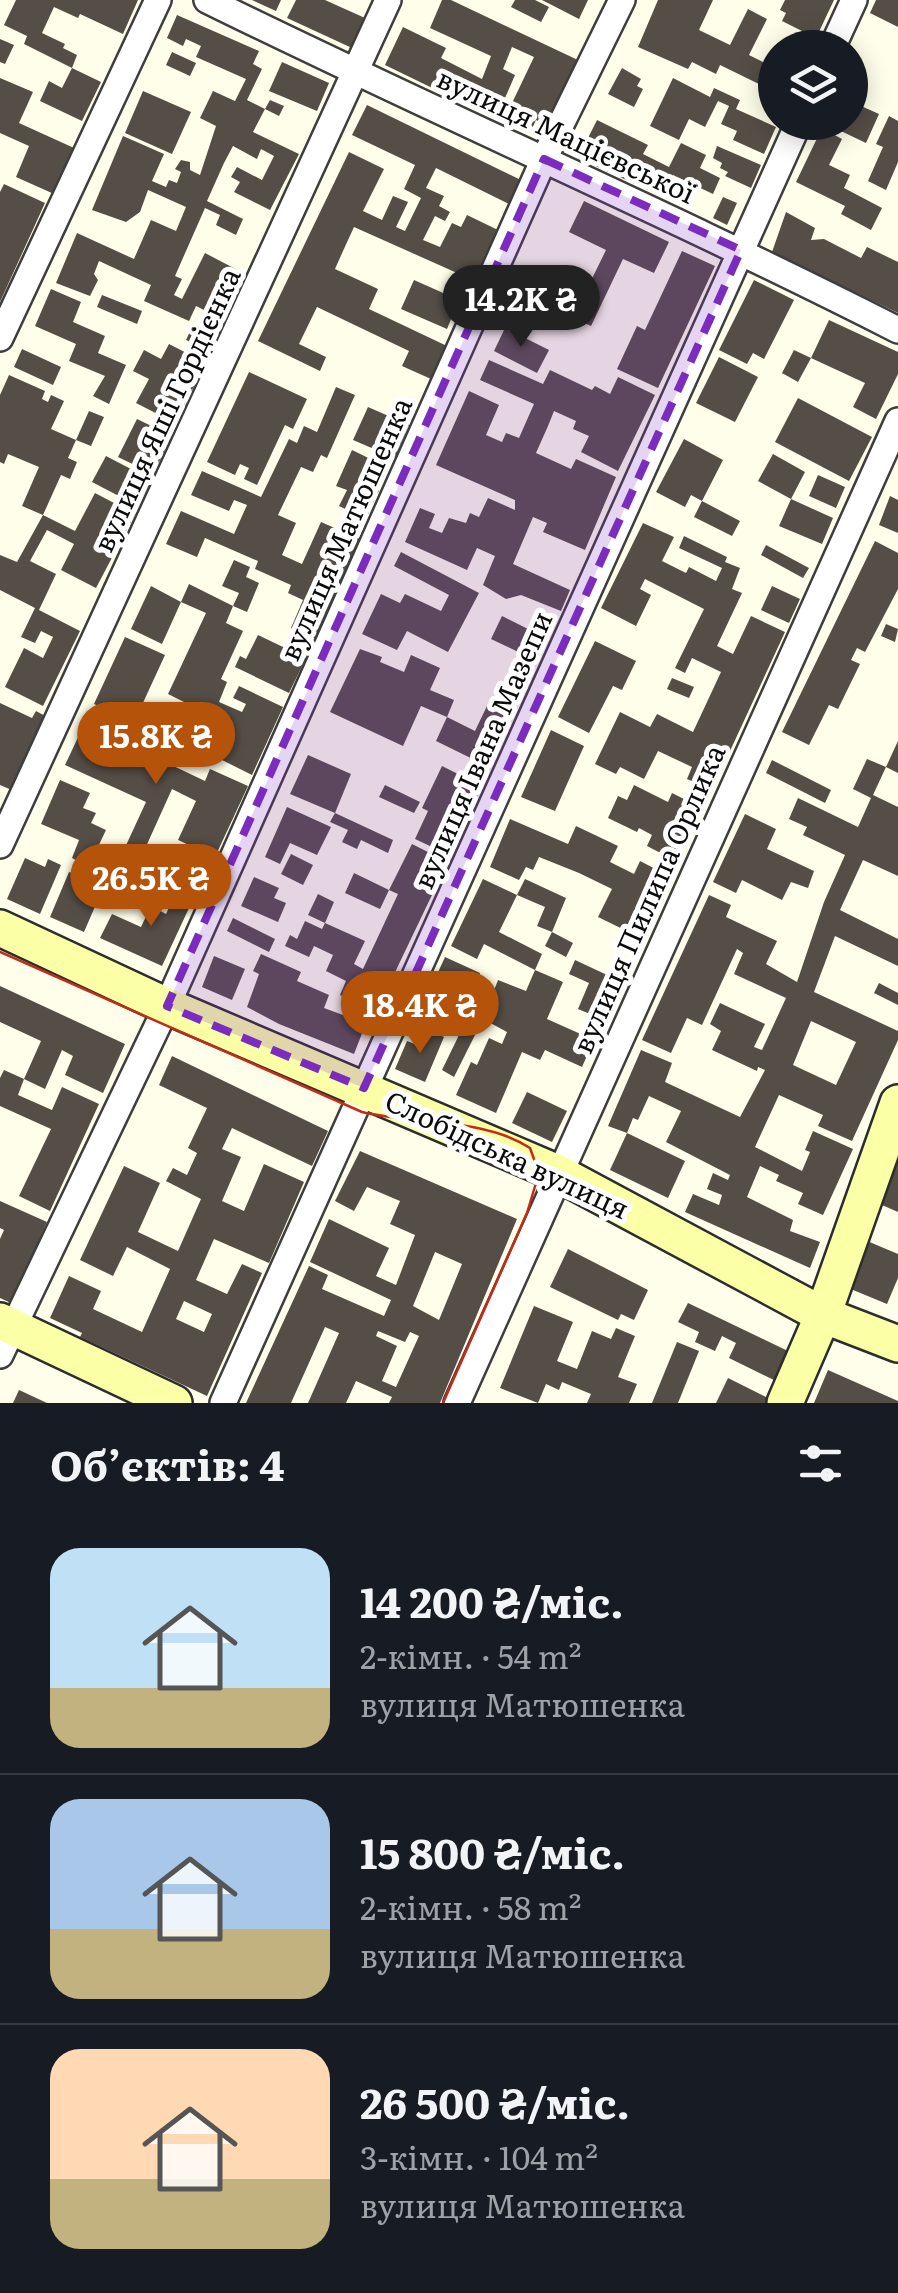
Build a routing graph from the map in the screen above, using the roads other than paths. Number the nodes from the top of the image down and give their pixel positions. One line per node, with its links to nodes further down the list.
1 (158, 0): 12 (street)
2 (207, 0): 7 (street, вулиця Мацієвської)
3 (388, 0): 7 (street, вулиця Яші Гордієнка)
4 (622, 0): 9 (street, вулиця Матюшенка)
5 (854, 0): 6 (street)
6 (840, 30)
7 (355, 73): 9 (street, вулиця Мацієвської); 14 (street, вулиця Яші Гордієнка)
8 (791, 140): 10 (street, вулиця Івана Мазепи)
9 (544, 160): 10 (street, вулиця Мацієвської); 16 (street, вулиця Матюшенка)
10 (742, 250): 11 (street, вулиця Мацієвської); 17 (street, вулиця Івана Мазепи)
11 (898, 330)
12 (0, 338)
13 (898, 421): 19 (street, вулиця Пилипа Орлика)
14 (0, 846)
15 (0, 928): 16 (main road, Слобідська вулиця)
16 (167, 1006): 17 (main road, Слобідська вулиця); 21 (street, вулиця Матюшенка)
17 (364, 1088): 19 (main road, Слобідська вулиця); 24 (street, вулиця Івана Мазепи)
18 (898, 1103): 20 (main road)
19 (558, 1173): 20 (main road, Слобідська вулиця); 25 (street, вулиця Пилипа Орлика)
20 (823, 1315): 22 (main road, Слобідська вулиця); 26 (main road)
21 (4, 1334): 23 (main road)
22 (898, 1344)
23 (174, 1403)
24 (223, 1403)
25 (457, 1403)
26 (785, 1403)

